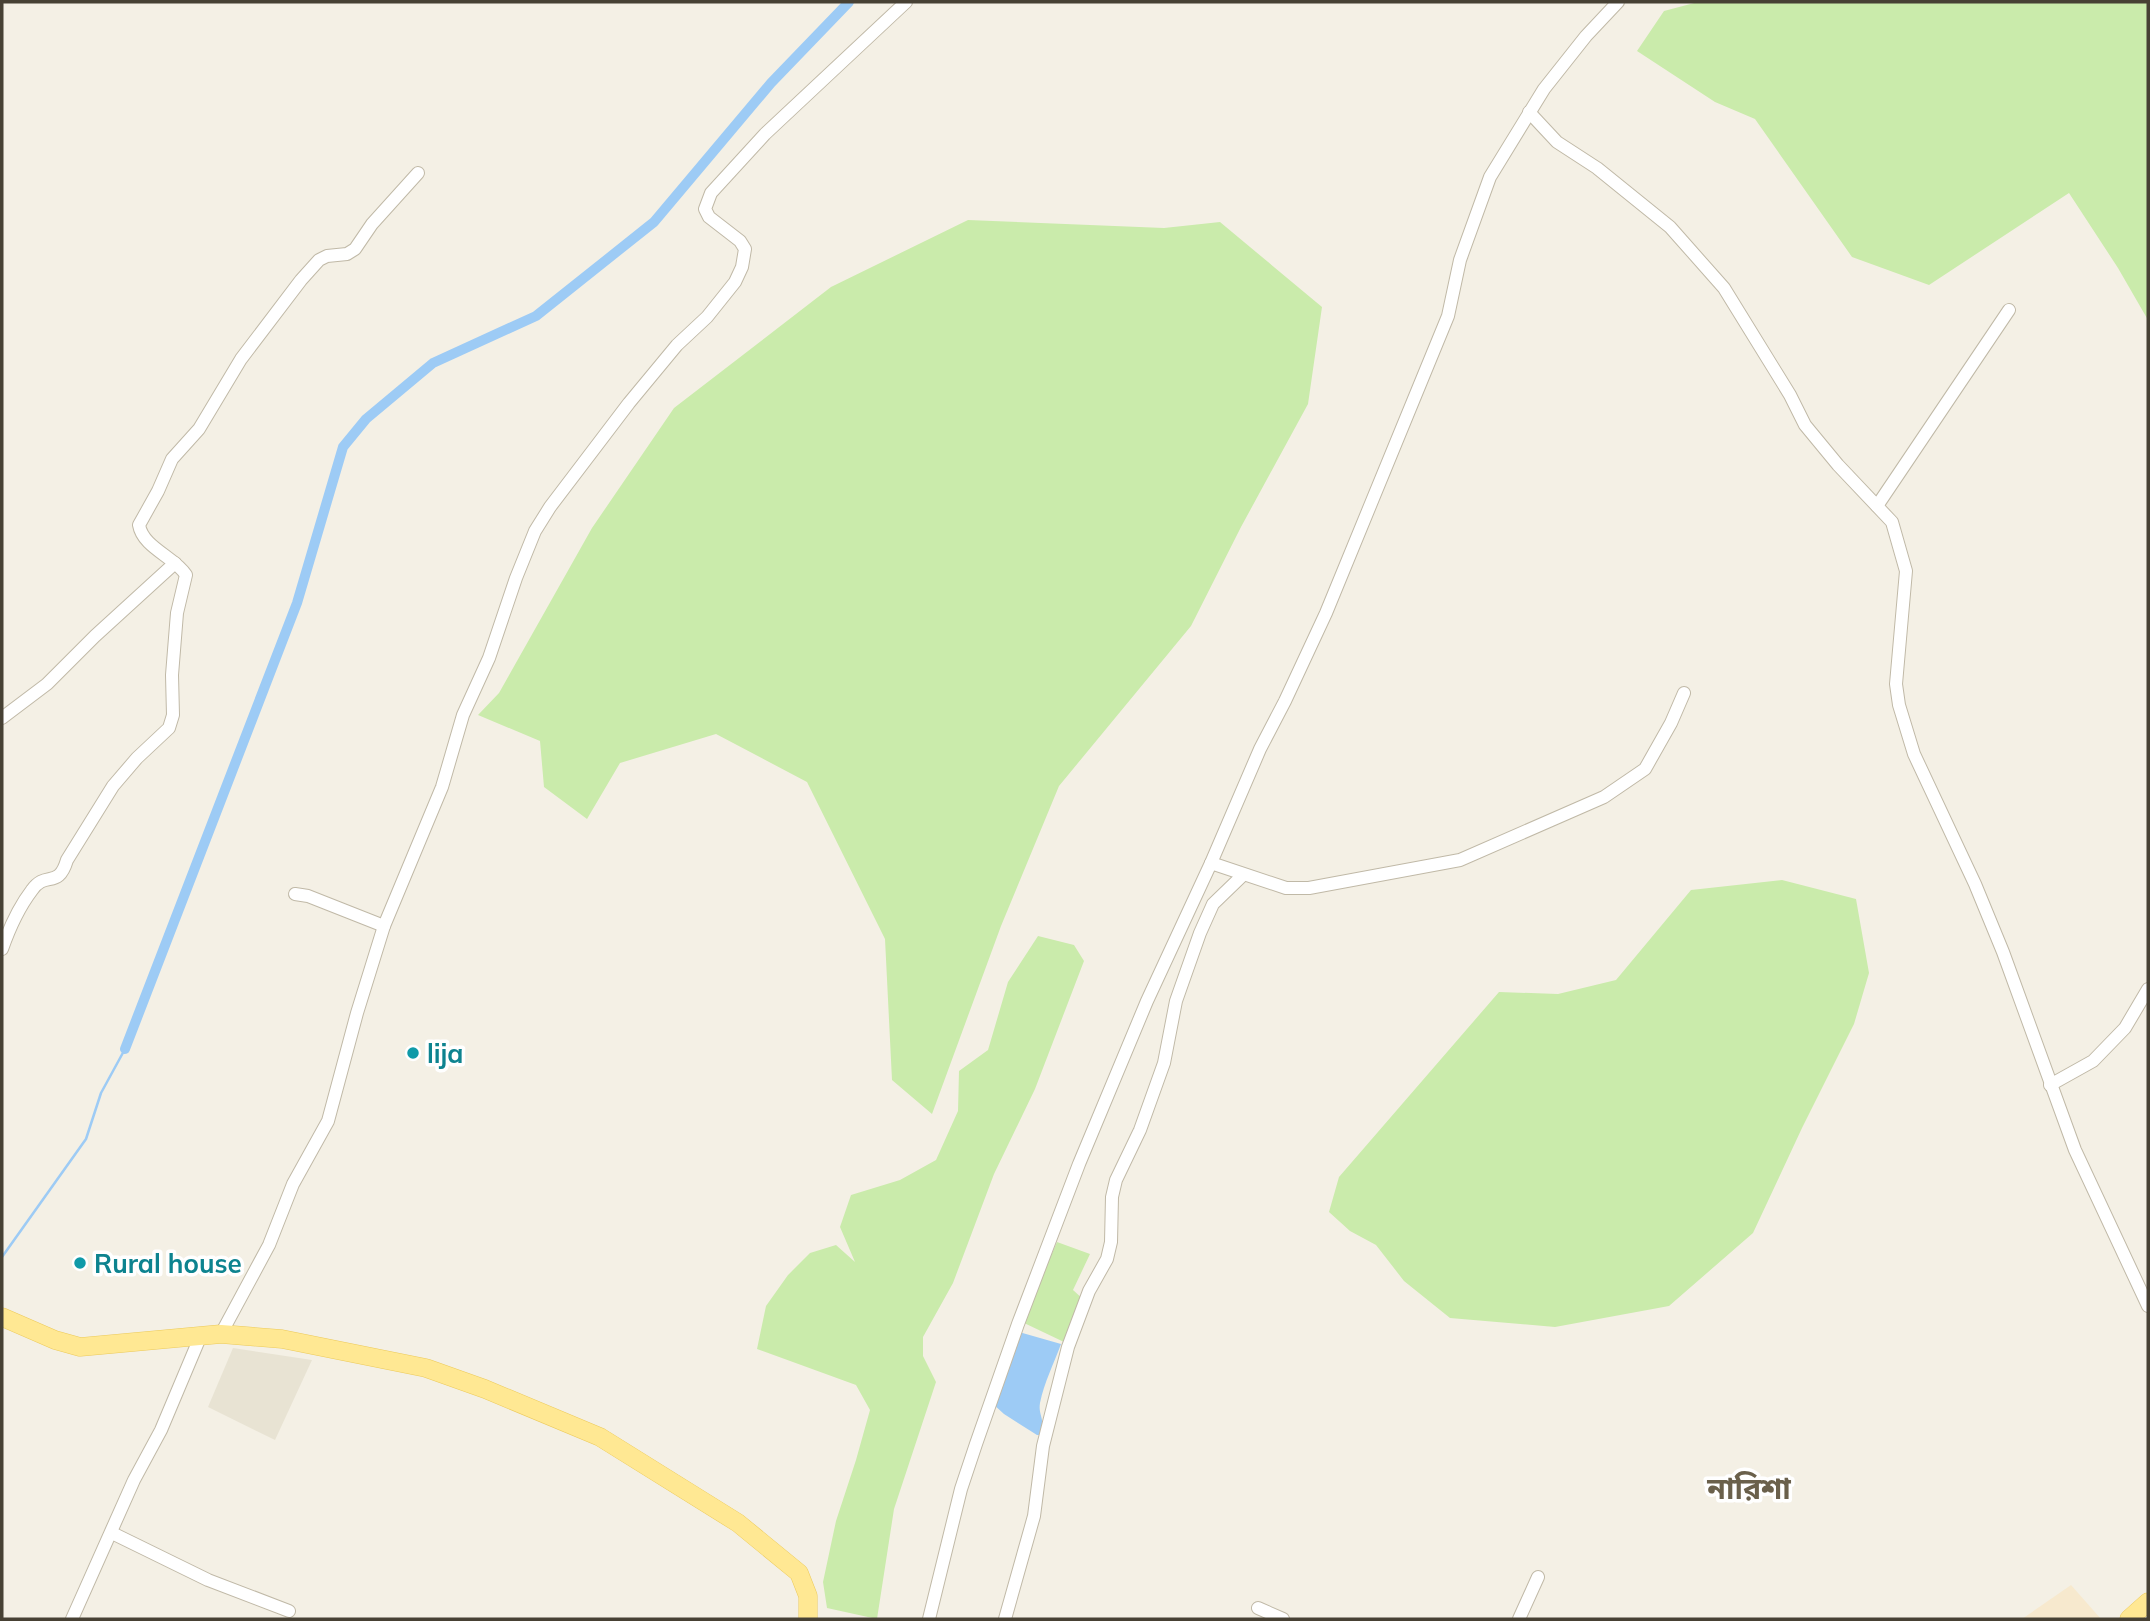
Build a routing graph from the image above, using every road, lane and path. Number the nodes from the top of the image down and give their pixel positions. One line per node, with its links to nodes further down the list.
1 (906, 2): 13 (street)
2 (1618, 2): 3 (street)
3 (1530, 112): 6 (street); 10 (street)
4 (418, 173): 7 (street)
5 (2009, 310): 6 (street)
6 (1877, 506): 16 (street)
7 (175, 564): 9 (street); 14 (street)
8 (1684, 693): 11 (street)
9 (2, 718)
10 (1211, 863): 11 (street); 28 (street)
11 (1243, 875): 29 (street)
12 (295, 894): 13 (street)
13 (384, 926): 19 (street)
14 (2, 949)
15 (2148, 989): 16 (street)
16 (2050, 1085): 17 (street)
17 (2148, 1306)
18 (2, 1317): 20 (main road)
19 (221, 1334): 20 (main road); 27 (main road)
20 (201, 1335): 21 (street)
21 (112, 1533): 25 (street); 26 (street)
22 (1538, 1577): 31 (street)
23 (2148, 1602): 32 (main road)
24 (1258, 1608): 30 (street)
25 (289, 1611)
26 (72, 1619)
27 (808, 1619)
28 (929, 1619)
29 (1005, 1619)
30 (1283, 1619)
31 (1519, 1619)
32 (2129, 1619)

